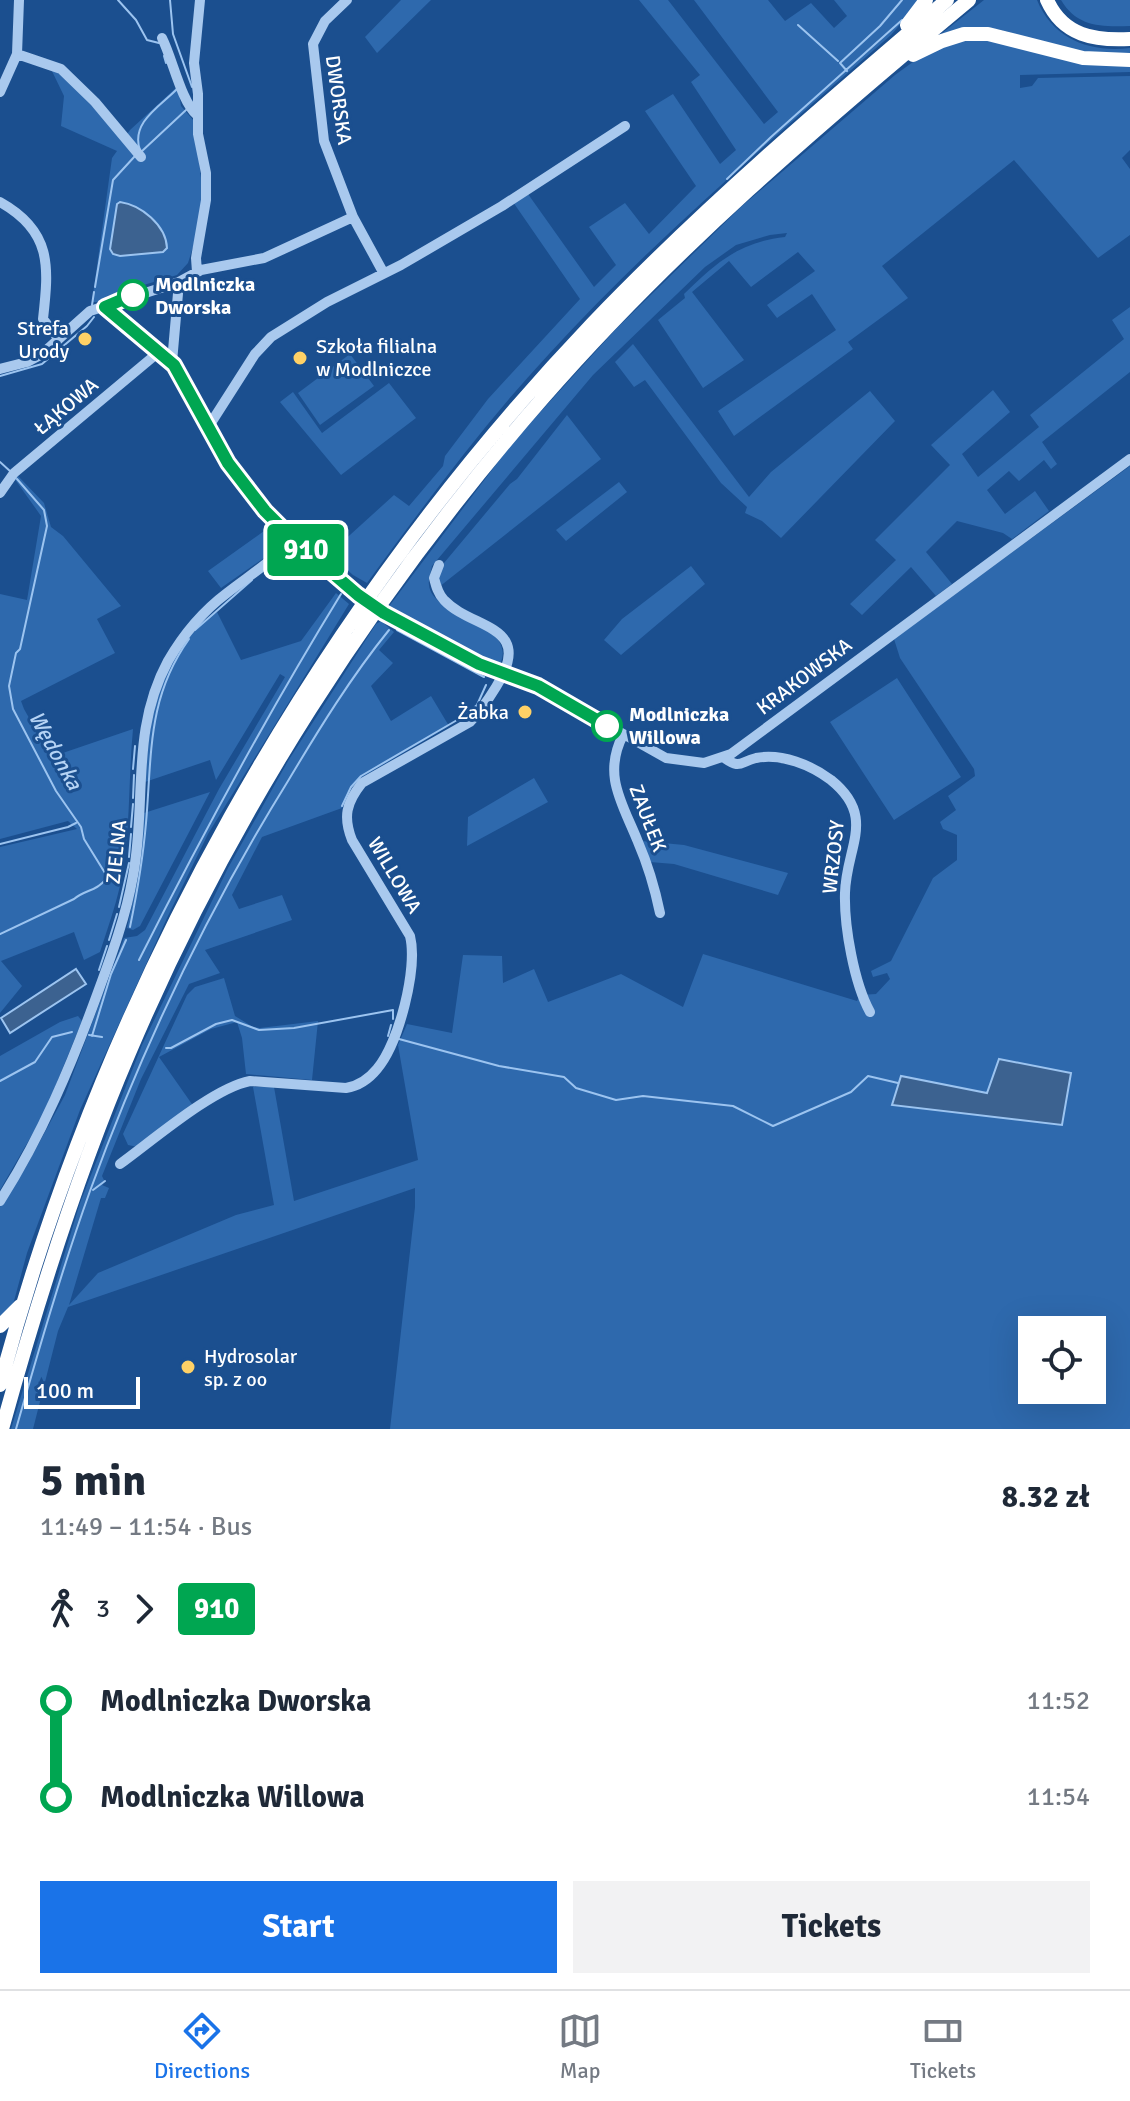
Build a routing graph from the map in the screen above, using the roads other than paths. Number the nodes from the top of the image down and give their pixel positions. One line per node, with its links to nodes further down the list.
1 (19, 0): 10 (street)
2 (200, 0): 14 (street)
3 (347, 0): 18 (street, DWORSKA)
4 (926, 0): 12 (highway)
5 (947, 0): 12 (highway)
6 (969, 0): 12 (highway)
7 (1047, 0): 9 (highway)
8 (162, 38): 14 (street)
9 (1130, 39)
10 (17, 54): 13 (street); 16 (street)
11 (1130, 60): 12 (highway)
12 (885, 61): 32 (highway)
13 (0, 92)
14 (197, 115): 19 (street)
15 (625, 126): 20 (street)
16 (138, 153)
17 (0, 202): 23 (street)
18 (353, 217): 19 (street); 20 (street, DWORSKA)
19 (197, 272): 21 (street)
20 (383, 272): 27 (street)
21 (179, 282): 22 (street); 25 (street)
22 (105, 307): 23 (street); 24 (street, KRAKOWSKA)
23 (58, 338): 26 (street)
24 (160, 351): 25 (street, KRAKOWSKA); 29 (street, ŁĄKOWA)
25 (172, 362): 27 (street, KRAKOWSKA)
26 (0, 369)
27 (209, 426): 30 (street, KRAKOWSKA)
28 (1130, 459): 35 (street, KRAKOWSKA)
29 (0, 493)
30 (293, 539): 33 (street, KRAKOWSKA); 41 (street, ZIELNA)
31 (439, 565): 33 (street)
32 (371, 605): 42 (highway); 45 (highway)
33 (504, 675): 34 (street, KRAKOWSKA); 40 (street, WILLOWA)
34 (623, 735): 36 (street, KRAKOWSKA); 38 (street, ZAUŁEK)
35 (746, 742): 36 (street, KRAKOWSKA); 37 (street)
36 (723, 757): 37 (street, WRZOSY)
37 (755, 758): 39 (street, WRZOSY)
38 (660, 913)
39 (870, 1012)
40 (120, 1164)
41 (0, 1201)
42 (23, 1303): 43 (highway); 44 (highway)
43 (0, 1326)
44 (0, 1385)
45 (2, 1429)

